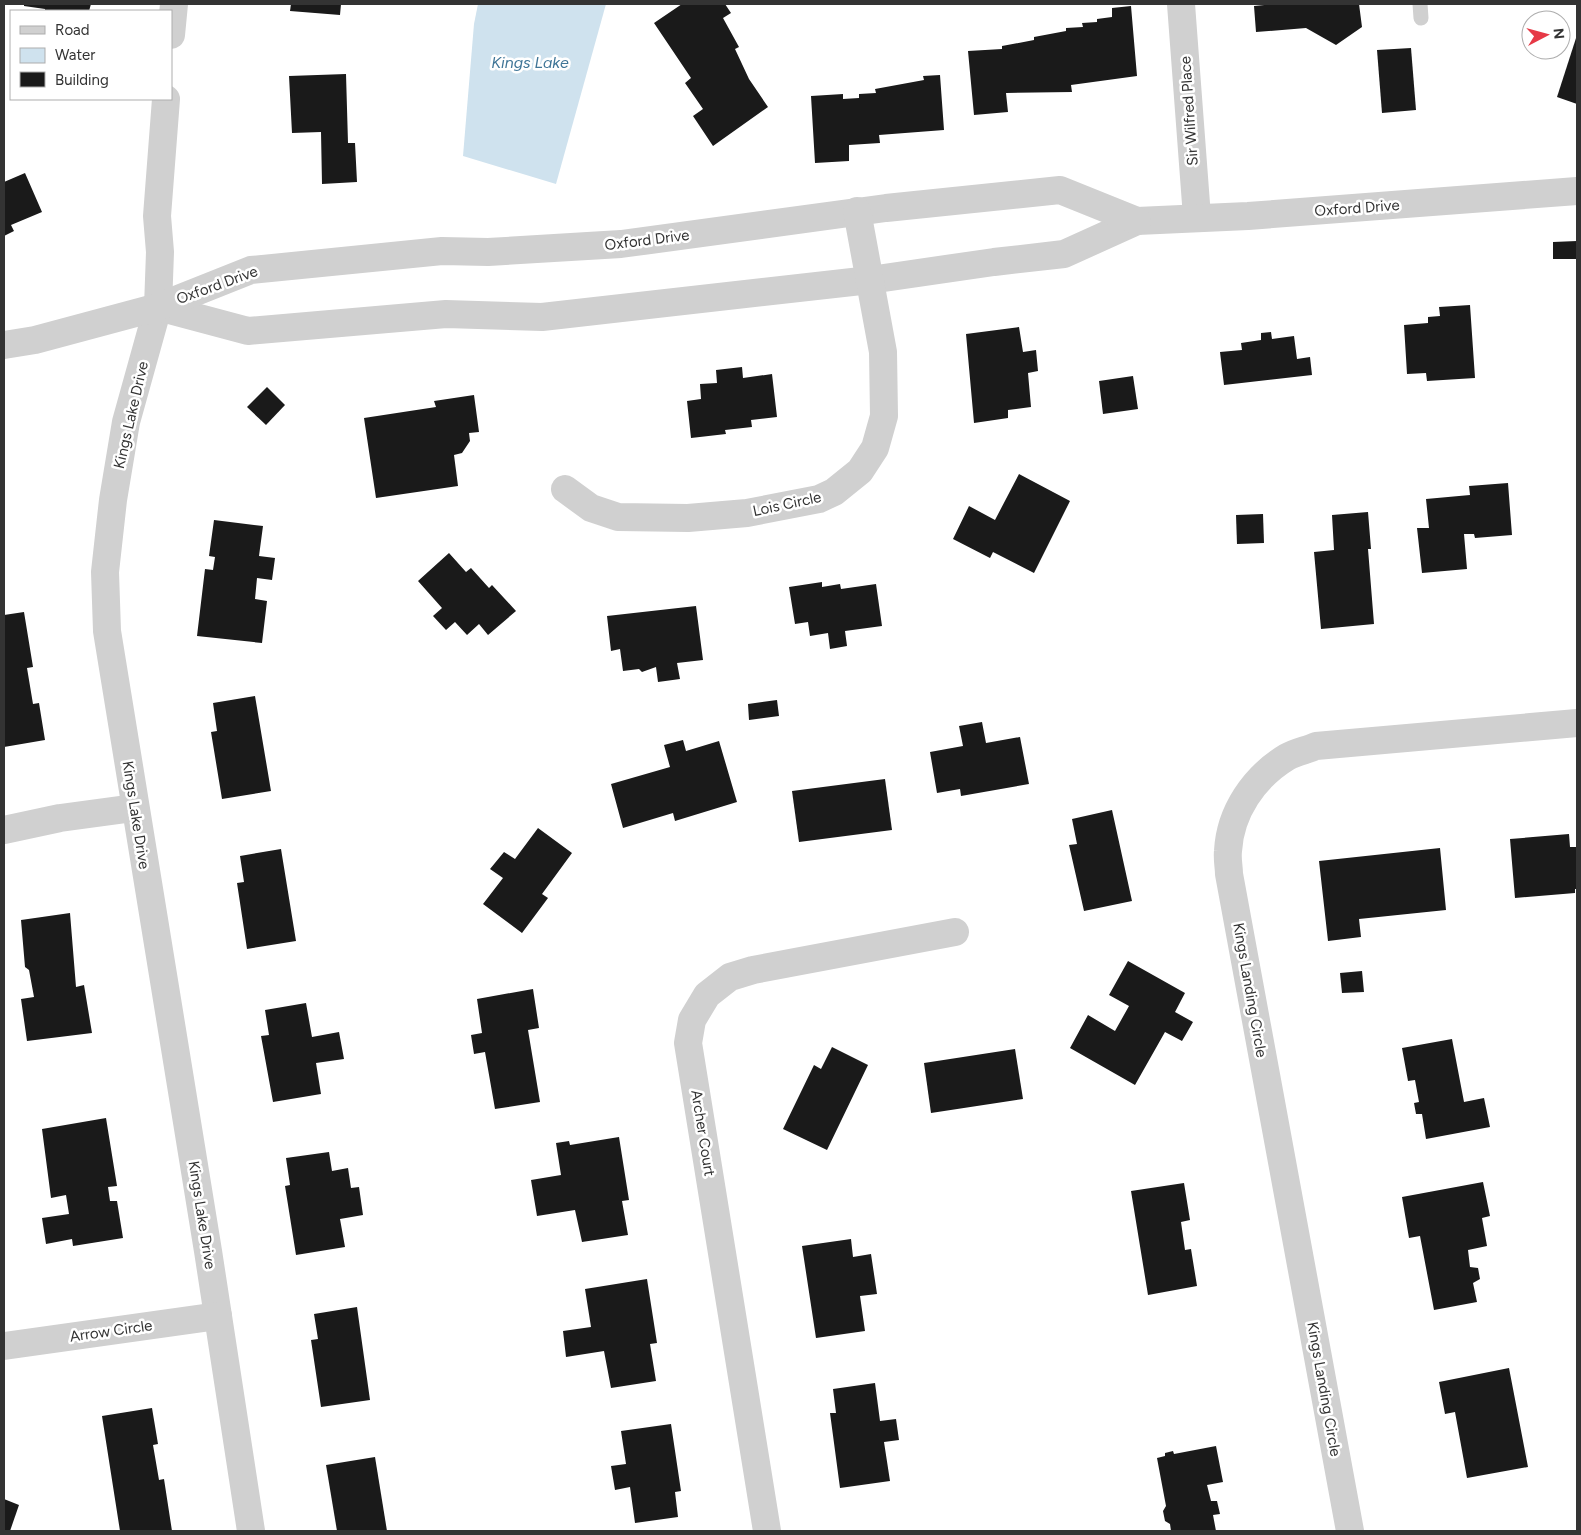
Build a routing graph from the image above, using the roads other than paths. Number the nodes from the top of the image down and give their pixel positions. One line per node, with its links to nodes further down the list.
1 (174, 4): 3 (street)
2 (1181, 4): 7 (street, Sir Wilfred Place)
3 (172, 25)
4 (166, 100): 10 (street, Kings Lake Drive)
5 (1577, 191): 7 (street, Oxford Drive)
6 (857, 211): 8 (street, Oxford Drive); 9 (street, Lois Circle); 10 (street, Oxford Drive)
7 (1197, 218): 8 (street, Oxford Drive)
8 (1137, 221): 9 (street, Oxford Drive)
9 (870, 280): 10 (street, Oxford Drive); 12 (street, Lois Circle)
10 (158, 307): 11 (street, Oxford Drive); 14 (street, Kings Lake Drive)
11 (4, 345)
12 (565, 489)
13 (1577, 723): 21 (street, Kings Landing Circle)
14 (134, 808): 15 (street); 17 (street, Kings Lake Drive)
15 (4, 830)
16 (955, 932): 20 (street, Archer Court)
17 (218, 1316): 18 (street, Arrow Circle); 19 (street, Kings Lake Drive)
18 (4, 1346)
19 (250, 1531)
20 (767, 1531)
21 (1350, 1531)

